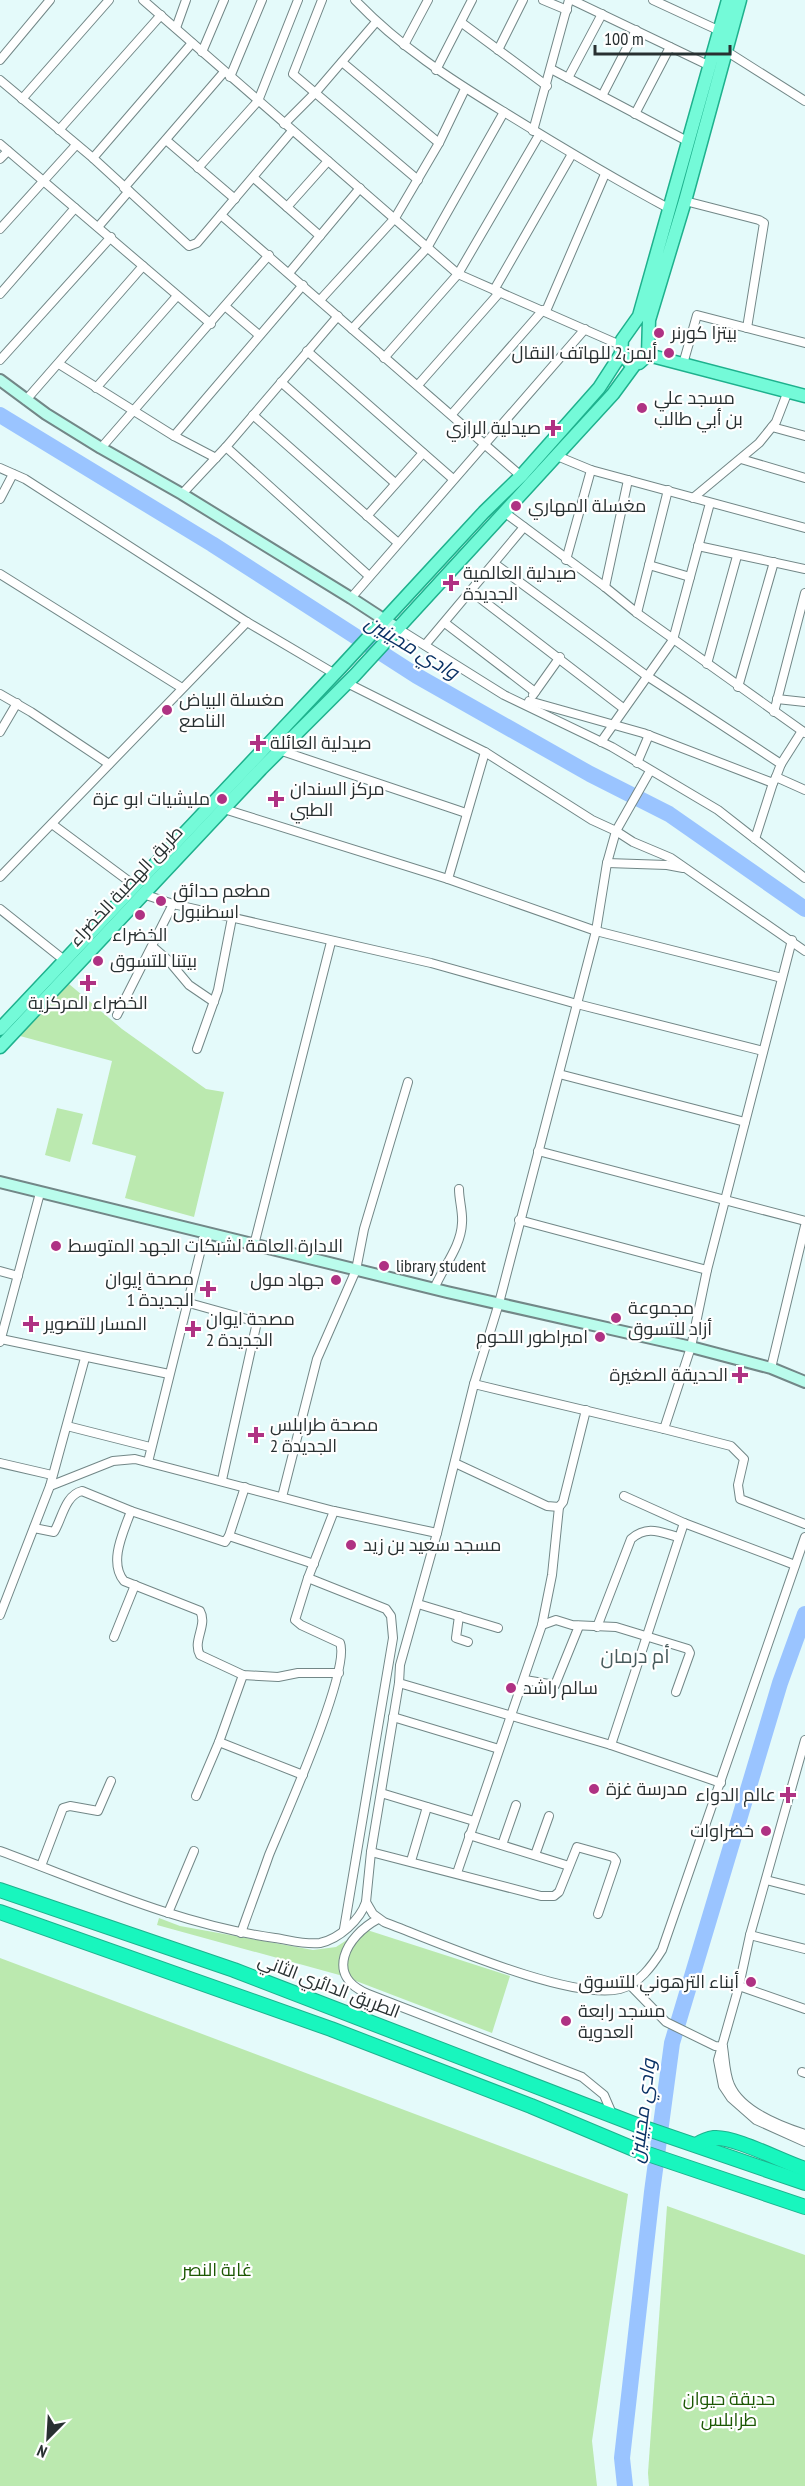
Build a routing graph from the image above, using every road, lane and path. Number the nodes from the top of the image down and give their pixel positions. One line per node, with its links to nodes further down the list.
1 (50, 0): 32 (street)
2 (110, 0): 44 (street)
3 (186, 0): 23 (street)
4 (224, 0): 31 (street)
5 (262, 0): 37 (street)
6 (298, 0): 45 (street)
7 (322, 0): 42 (street)
8 (355, 0): 21 (street)
9 (428, 0): 27 (street)
10 (472, 0): 22 (street)
11 (523, 0): 29 (street)
12 (543, 0): 18 (street)
13 (571, 0): 18 (street); 19 (street)
14 (653, 0): 25 (street)
15 (728, 0): 25 (main road, طريق الهضبة الخضراء)
16 (740, 0): 30 (main road)
17 (146, 1): 20 (street)
18 (567, 10): 35 (street)
19 (602, 14): 24 (street); 38 (street)
20 (161, 15): 23 (street); 50 (street)
21 (376, 22): 27 (street); 33 (street)
22 (462, 23): 29 (street); 36 (street)
23 (176, 28): 26 (street)
24 (636, 30): 28 (street); 43 (street)
25 (720, 31): 34 (main road, طريق الهضبة الخضراء)
26 (192, 43): 31 (street); 60 (street)
27 (404, 45): 36 (street)
28 (670, 47): 34 (street); 48 (street)
29 (498, 50): 40 (street)
30 (726, 51): 46 (street); 71 (main road)
31 (202, 52): 37 (street)
32 (0, 60)
33 (342, 62): 42 (street); 55 (street)
34 (710, 66): 54 (main road, طريق الهضبة الخضراء)
35 (551, 69): 38 (street); 40 (street)
36 (436, 70): 41 (street)
37 (227, 74): 45 (street); 53 (street)
38 (568, 78): 43 (street)
39 (0, 80): 44 (street)
40 (547, 86): 52 (street)
41 (465, 89): 47 (street); 55 (street)
42 (316, 92): 49 (street); 66 (street)
43 (602, 96): 48 (street)
44 (22, 99): 50 (street)
45 (258, 101): 49 (street); 63 (street)
46 (805, 101)
47 (504, 112): 52 (street); 81 (street)
48 (635, 114): 54 (street)
49 (284, 124): 51 (street)
50 (59, 130): 57 (street)
51 (292, 131): 62 (street); 65 (street)
52 (536, 133): 59 (street); 85 (street)
53 (166, 140): 63 (street); 69 (street)
54 (689, 142): 74 (main road, طريق الهضبة الخضراء)
55 (440, 143): 66 (street)
56 (0, 144): 58 (street)
57 (76, 145): 60 (street); 67 (street)
58 (8, 151): 61 (street); 67 (street)
59 (572, 154): 64 (street); 87 (street)
60 (93, 158): 69 (street)
61 (0, 159)
62 (328, 161): 68 (street); 72 (street)
63 (198, 168): 70 (street)
64 (605, 174): 74 (street); 92 (street)
65 (254, 178): 70 (street); 72 (street)
66 (418, 180): 76 (street)
67 (45, 181): 73 (street); 78 (street)
68 (360, 188): 76 (street); 79 (street)
69 (127, 190): 75 (street); 77 (street)
70 (235, 199): 75 (street)
71 (685, 201): 95 (street); 101 (main road)
72 (287, 207): 79 (street)
73 (75, 208): 77 (street); 88 (street)
74 (670, 209): 100 (main road, طريق الهضبة الخضراء)
75 (222, 215): 82 (street)
76 (395, 218): 81 (street); 90 (street)
77 (98, 226): 80 (street)
78 (0, 229)
79 (320, 236): 84 (street)
80 (111, 237): 83 (street); 104 (street)
81 (427, 248): 85 (street); 96 (street)
82 (269, 255): 84 (street); 91 (street)
83 (143, 266): 89 (street); 105 (street)
84 (290, 273): 86 (street)
85 (458, 274): 87 (street); 103 (street)
86 (303, 285): 90 (street); 98 (street)
87 (497, 291): 92 (street); 110 (street)
88 (0, 294)
89 (177, 296): 94 (street); 111 (street)
90 (321, 299): 93 (street)
91 (226, 307): 94 (street); 98 (street)
92 (545, 310): 97 (street); 117 (street)
93 (338, 316): 96 (street); 102 (street)
94 (211, 324): 115 (street)
95 (747, 328): 99 (street); 107 (street)
96 (352, 329): 103 (street)
97 (585, 329): 100 (street); 121 (street)
98 (260, 335): 119 (street)
99 (805, 343)
100 (622, 345): 101 (main road); 106 (main road); 131 (main road, طريق الهضبة الخضراء)
101 (648, 350): 106 (main road); 107 (main road)
102 (307, 351): 109 (street); 124 (street)
103 (384, 358): 110 (street)
104 (0, 360)
105 (59, 364): 111 (street); 114 (street)
106 (635, 364): 125 (main road, طريق الهضبة الخضراء)
107 (683, 364): 112 (main road)
108 (0, 380): 114 (street)
109 (282, 381): 116 (street); 135 (street)
110 (418, 385): 117 (street)
111 (96, 388): 115 (street)
112 (788, 391): 113 (main road); 118 (street)
113 (805, 396)
114 (26, 400): 123 (street)
115 (133, 411): 119 (street); 123 (street)
116 (253, 414): 122 (street); 142 (street)
117 (452, 414): 121 (street)
118 (772, 427): 120 (street); 127 (street)
119 (174, 436): 126 (street)
120 (805, 436)
121 (484, 443): 131 (street); 133 (street)
122 (226, 447): 126 (street); 154 (street)
123 (101, 448): 137 (street)
124 (423, 453): 133 (street); 135 (street)
125 (557, 456): 129 (street); 141 (main road, طريق الهضبة الخضراء)
126 (216, 458): 137 (street)
127 (741, 459): 132 (street); 138 (street)
128 (0, 468): 130 (street)
129 (591, 470): 134 (street); 148 (street)
130 (13, 474): 139 (street); 161 (street)
131 (521, 476): 162 (main road, طريق الهضبة الخضراء)
132 (805, 478)
133 (453, 479): 145 (street)
134 (628, 480): 136 (street); 156 (street)
135 (395, 483): 142 (street)
136 (668, 490): 138 (street); 151 (street)
137 (182, 494): 159 (street)
138 (693, 498): 140 (street)
139 (0, 499)
140 (710, 503): 144 (street); 146 (street)
141 (504, 512): 143 (street); 164 (main road, طريق الهضبة الخضراء)
142 (367, 516): 145 (street)
143 (524, 527): 148 (street); 150 (street)
144 (805, 528)
145 (397, 542): 154 (street)
146 (698, 546): 147 (street); 155 (street)
147 (737, 556): 149 (street); 168 (street)
148 (566, 560): 156 (street)
149 (774, 562): 152 (street); 172 (street)
150 (495, 564): 157 (street); 170 (street)
151 (649, 565): 155 (street); 160 (street)
152 (805, 569)
153 (0, 574): 173 (street)
154 (369, 576): 159 (street)
155 (690, 577): 165 (street)
156 (605, 587): 160 (street)
157 (471, 592): 163 (street); 167 (street)
158 (805, 593): 176 (street)
159 (351, 597): 162 (street)
160 (637, 613): 165 (street)
161 (247, 621): 169 (street); 173 (street)
162 (384, 621): 164 (street); 169 (main road, طريق الهضبة الخضراء)
163 (445, 623): 166 (street); 174 (street)
164 (395, 630): 166 (street); 171 (main road, طريق الهضبة الخضراء)
165 (674, 640): 168 (street); 170 (street)
166 (425, 645): 178 (street)
167 (560, 657): 174 (street); 180 (street)
168 (707, 664): 172 (street)
169 (338, 670): 192 (main road, طريق الهضبة الخضراء)
170 (647, 676): 180 (street); 191 (street)
171 (351, 679): 187 (main road, طريق الهضبة الخضراء); 188 (street)
172 (738, 687): 181 (street)
173 (182, 688): 190 (street)
174 (535, 692): 178 (street)
175 (0, 694): 179 (street)
176 (777, 699): 177 (street); 181 (street)
177 (805, 702)
178 (527, 703): 182 (street); 186 (street)
179 (17, 704): 183 (street); 190 (street)
180 (624, 708): 182 (street)
181 (774, 712): 184 (street)
182 (613, 724): 185 (street); 186 (street)
183 (0, 732)
184 (804, 732): 191 (street)
185 (649, 735): 189 (street); 194 (street)
186 (601, 742): 189 (street)
187 (279, 750): 192 (main road, طريق الهضبة الخضراء); 197 (street)
188 (485, 752): 197 (street); 199 (street)
189 (637, 763): 193 (street)
190 (109, 764): 198 (street)
191 (781, 764): 194 (street)
192 (256, 765): 196 (main road, طريق الهضبة الخضراء); 206 (main road, طريق الهضبة الخضراء)
193 (650, 771): 199 (street); 200 (street)
194 (774, 780): 195 (street); 200 (street)
195 (805, 790)
196 (224, 809): 205 (street); 206 (main road, طريق الهضبة الخضراء)
197 (466, 813): 205 (street)
198 (52, 824): 203 (street); 206 (street)
199 (616, 831): 201 (street); 202 (street)
200 (755, 839): 204 (street)
201 (607, 863): 202 (street); 210 (street)
202 (687, 869): 211 (street)
203 (0, 877)
204 (805, 878)
205 (448, 879): 210 (street)
206 (138, 890): 207 (street); 215 (main road, طريق الهضبة الخضراء); 221 (main road, طريق الهضبة الخضراء)
207 (173, 903): 209 (street); 213 (street)
208 (0, 909): 215 (street)
209 (232, 918): 212 (street); 217 (street)
210 (596, 931): 216 (street); 218 (street)
211 (792, 940): 214 (street); 216 (street)
212 (331, 942): 218 (street); 236 (street)
213 (153, 947): 217 (street); 219 (street)
214 (805, 951)
215 (64, 960): 220 (main road, طريق الهضبة الخضراء)
216 (782, 978): 223 (street)
217 (214, 1002): 222 (street)
218 (577, 1004): 223 (street); 224 (street)
219 (117, 1016)
220 (0, 1029)
221 (0, 1047)
222 (197, 1049)
223 (763, 1051): 226 (street)
224 (559, 1074): 226 (street); 227 (street)
225 (408, 1082): 237 (street)
226 (745, 1122): 231 (street)
227 (538, 1151): 231 (street); 232 (street)
228 (0, 1182): 230 (street)
229 (459, 1189): 241 (street)
230 (40, 1193): 235 (street); 240 (street)
231 (725, 1201): 233 (street); 238 (street)
232 (519, 1220): 238 (street); 243 (street)
233 (805, 1221)
234 (805, 1226): 247 (street)
235 (205, 1233): 236 (street); 242 (street)
236 (254, 1245): 237 (street)
237 (356, 1270): 241 (street); 263 (street)
238 (707, 1270): 245 (street)
239 (0, 1271): 240 (street)
240 (18, 1276): 244 (street)
241 (434, 1289): 243 (street)
242 (189, 1303): 248 (street); 259 (street)
243 (499, 1303): 245 (street); 250 (street)
244 (1, 1341): 246 (street)
245 (691, 1347): 247 (street); 253 (street)
246 (85, 1358): 248 (street); 252 (street)
247 (771, 1368): 249 (street)
248 (170, 1374): 254 (street)
249 (805, 1382)
250 (474, 1384): 251 (street); 257 (street)
251 (586, 1410): 253 (street); 264 (street)
252 (67, 1426): 254 (street); 258 (street)
253 (664, 1429): 268 (street)
254 (150, 1447): 255 (street)
255 (148, 1462): 259 (street); 260 (street)
256 (0, 1463): 258 (street)
257 (455, 1463): 264 (street); 270 (street)
258 (52, 1475): 260 (street)
259 (222, 1480): 261 (street)
260 (50, 1486): 269 (street)
261 (245, 1488): 263 (street); 271 (street)
262 (624, 1496): 267 (street)
263 (282, 1497): 265 (street)
264 (559, 1507): 281 (street)
265 (334, 1510): 270 (street); 274 (street)
266 (131, 1511): 269 (street); 271 (street); 277 (street)
267 (684, 1523): 272 (street); 275 (street)
268 (805, 1524)
269 (34, 1528): 279 (street)
270 (437, 1533): 278 (street)
271 (230, 1536): 274 (street)
272 (678, 1537): 283 (street); 285 (street)
273 (805, 1537): 275 (street)
274 (314, 1564): 276 (street)
275 (795, 1565): 302 (street)
276 (308, 1578): 288 (street); 327 (street)
277 (135, 1585): 286 (street); 289 (street)
278 (418, 1604): 280 (street); 291 (street)
279 (0, 1615)
280 (459, 1616): 284 (street); 287 (street)
281 (542, 1625): 282 (street); 290 (street)
282 (579, 1626): 283 (street); 290 (street)
283 (597, 1627): 285 (street)
284 (498, 1628)
285 (646, 1635): 292 (street); 297 (street)
286 (114, 1637)
287 (468, 1642)
288 (339, 1673): 289 (street); 300 (street)
289 (243, 1675): 296 (street)
290 (525, 1680): 293 (street)
291 (399, 1683): 293 (street); 294 (street)
292 (676, 1692)
293 (510, 1715): 297 (street); 298 (street)
294 (393, 1717): 298 (street); 303 (street)
295 (805, 1740): 299 (street)
296 (219, 1742): 300 (street); 304 (street)
297 (611, 1745): 302 (street)
298 (500, 1749): 308 (street)
299 (803, 1754): 319 (street)
300 (303, 1775): 328 (street)
301 (111, 1781): 316 (street)
302 (721, 1784): 331 (street)
303 (381, 1793): 306 (street); 313 (street)
304 (196, 1796)
305 (516, 1805): 310 (street)
306 (427, 1807): 308 (street); 315 (street)
307 (549, 1816): 314 (street)
308 (474, 1821): 309 (street)
309 (469, 1835): 310 (street); 318 (street)
310 (502, 1845): 314 (street)
311 (0, 1851): 316 (street)
312 (194, 1851): 324 (street)
313 (371, 1852): 315 (street); 322 (street)
314 (535, 1855): 317 (street)
315 (411, 1861): 318 (street)
316 (41, 1866): 324 (street)
317 (569, 1866): 318 (street); 325 (street)
318 (457, 1873)
319 (766, 1880): 320 (street); 329 (street)
320 (805, 1889)
321 (0, 1890): 335 (highway, الطريق الدائري الثاني)
322 (366, 1902): 326 (street); 327 (street)
323 (0, 1912): 341 (highway)
324 (168, 1913): 328 (street)
325 (598, 1914)
326 (378, 1919): 331 (street); 335 (street)
327 (344, 1929): 328 (street)
328 (241, 1933)
329 (750, 1935): 330 (street); 332 (street)
330 (805, 1949)
331 (629, 1984): 334 (street)
332 (739, 1986): 333 (street); 334 (street)
333 (805, 2009)
334 (723, 2047): 336 (street); 337 (street)
335 (613, 2115): 338 (highway, الطريق الدائري الثاني)
336 (805, 2134)
337 (805, 2142)
338 (692, 2144): 339 (highway); 340 (highway)
339 (805, 2169)
340 (805, 2183)
341 (805, 2207)

